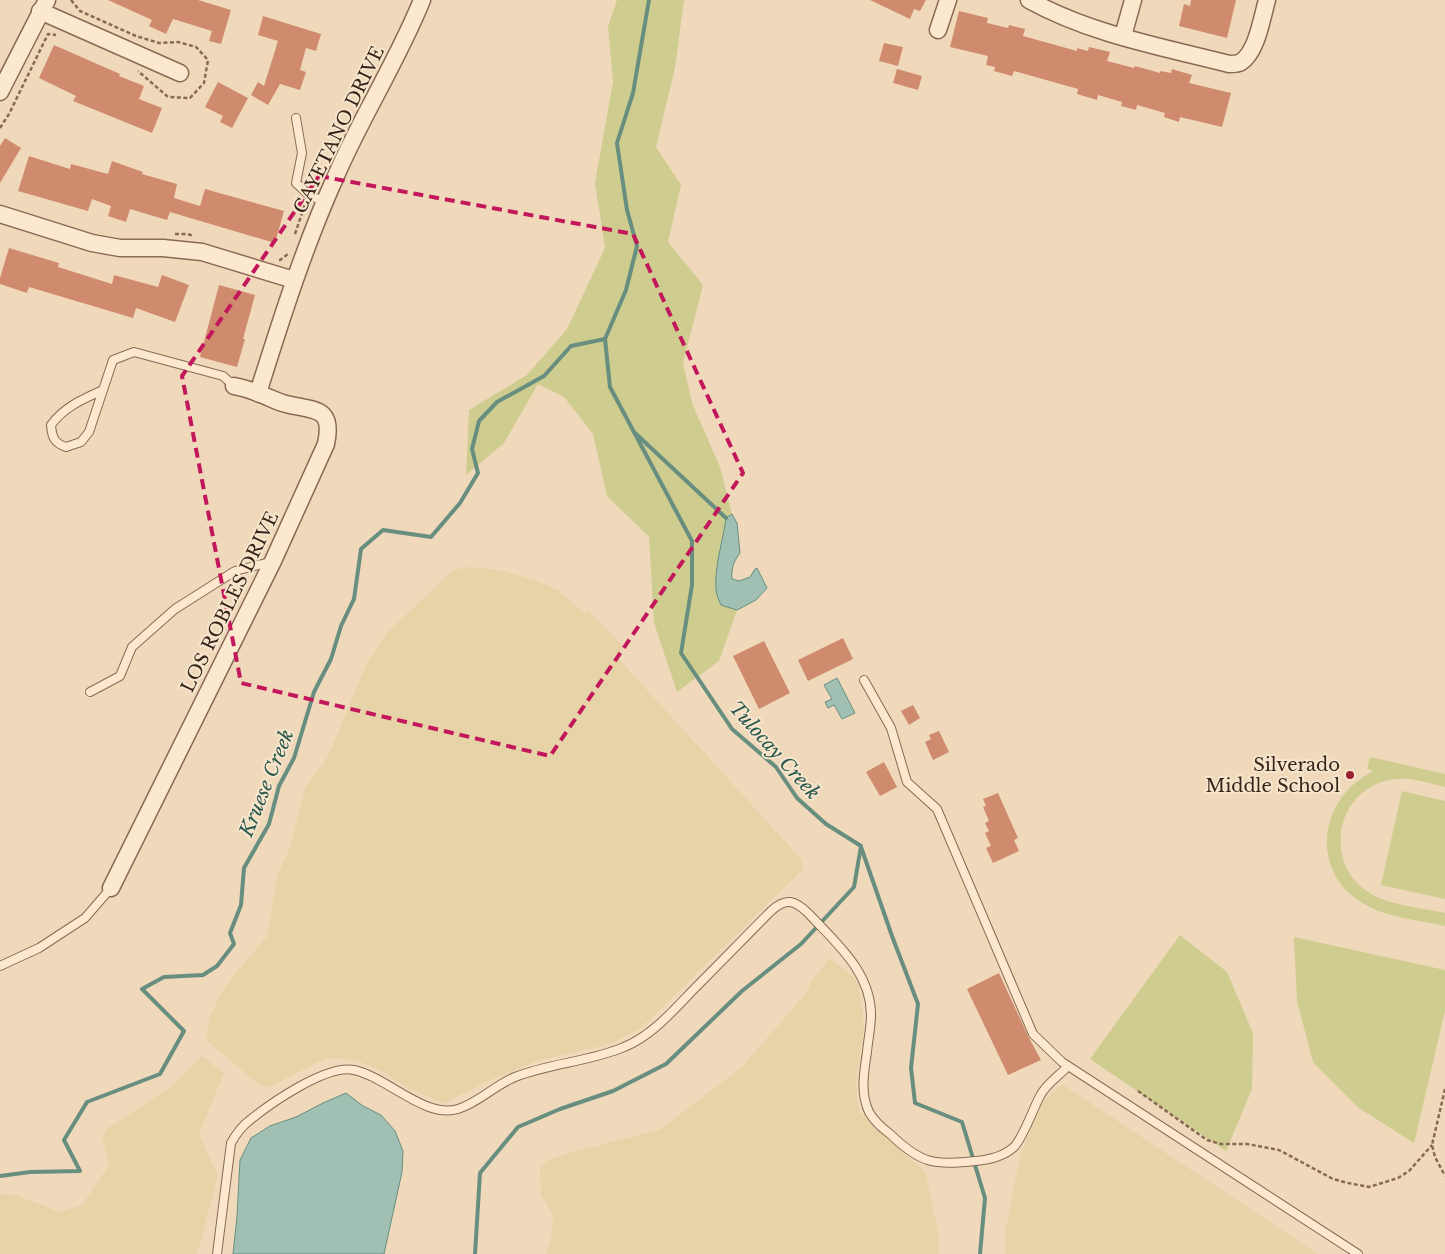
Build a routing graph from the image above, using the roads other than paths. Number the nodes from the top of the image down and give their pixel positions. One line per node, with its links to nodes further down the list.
1 (422, 0): 12 (street, CAYETANO DRIVE)
2 (948, 0): 7 (street)
3 (1029, 0): 8 (street)
4 (1133, 0): 8 (street)
5 (1267, 0): 8 (street)
6 (44, 6): 9 (street); 10 (street)
7 (938, 30)
8 (1123, 36)
9 (180, 73)
10 (0, 92)
11 (296, 118): 12 (lane)
12 (324, 202): 14 (street, CAYETANO DRIVE)
13 (0, 214): 14 (street)
14 (294, 280): 17 (street, CAYETANO DRIVE)
15 (234, 386): 16 (lane); 17 (street, LOS ROBLES DRIVE)
16 (103, 390): 16 (lane)
17 (258, 393): 18 (street, LOS ROBLES DRIVE)
18 (273, 561): 20 (lane); 21 (street, LOS ROBLES DRIVE)
19 (864, 680): 23 (lane)
20 (90, 692)
21 (111, 888): 22 (lane)
22 (0, 966)
23 (1068, 1066): 24 (lane); 25 (lane)
24 (217, 1254)
25 (1358, 1254)

